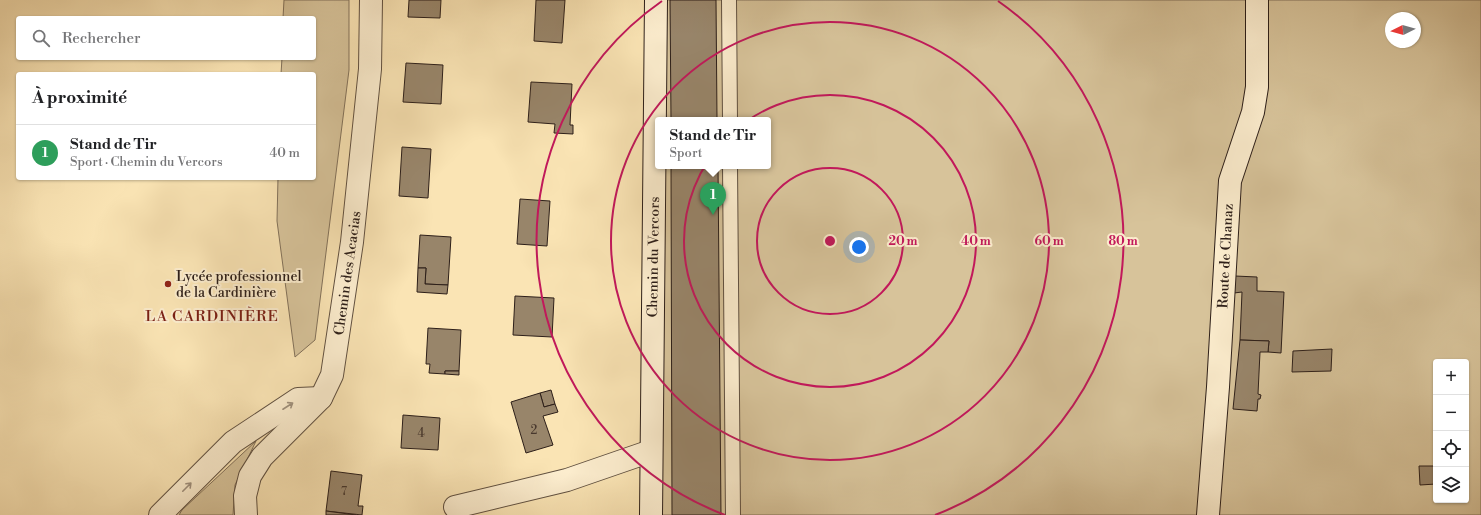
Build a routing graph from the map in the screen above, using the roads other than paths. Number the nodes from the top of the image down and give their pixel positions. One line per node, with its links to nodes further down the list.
1 (372, 0): 7 (street, Chemin des Acacias)
2 (656, 0): 8 (street, Chemin du Vercors)
3 (729, 0): 5 (lane)
4 (1257, 0): 14 (street, Route de Chanaz)
5 (730, 117)
6 (730, 169): 13 (lane)
7 (321, 398): 10 (street, one-way to 7); 11 (street, Chemin des Acacias)
8 (651, 451): 9 (street); 12 (street, Chemin du Vercors)
9 (455, 507)
10 (160, 515)
11 (246, 515)
12 (651, 515)
13 (733, 515)
14 (1208, 515)

